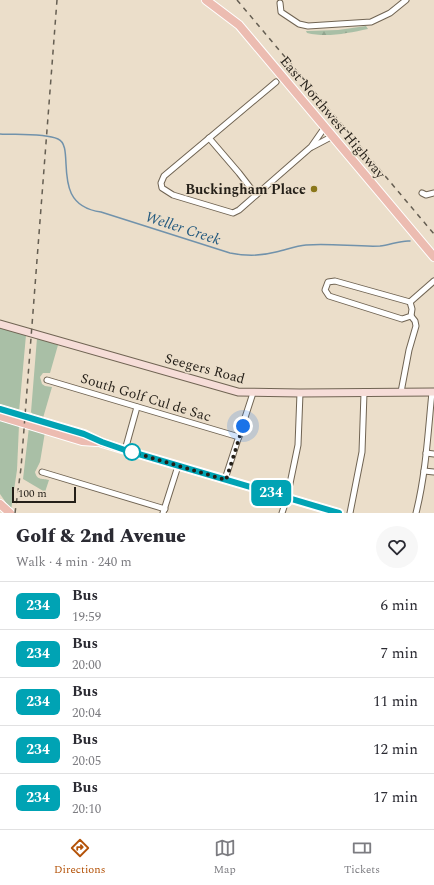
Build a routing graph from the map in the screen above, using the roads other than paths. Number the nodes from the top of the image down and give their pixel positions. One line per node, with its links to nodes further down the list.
1 (206, 0): 5 (main road, East Northwest Highway)
2 (406, 0): 3 (street)
3 (280, 2)
4 (276, 82): 7 (street)
5 (325, 127): 6 (main road, East Northwest Highway); 8 (street)
6 (333, 136): 8 (street); 12 (main road, East Northwest Highway)
7 (209, 138): 11 (street); 11 (street)
8 (311, 147): 11 (street)
9 (422, 193): 10 (street)
10 (434, 193)
11 (256, 195)
12 (434, 257)
13 (434, 281): 14 (street)
14 (410, 302): 15 (street); 15 (street)
15 (411, 316): 18 (street)
16 (0, 324): 20 (street, Seegers Road)
17 (47, 380): 23 (street, South Golf Cul de Sac)
18 (401, 392): 19 (street, Seegers Road); 22 (street, Seegers Road)
19 (433, 392): 29 (street)
20 (253, 393): 21 (street, Seegers Road); 26 (street)
21 (300, 393): 22 (street, Seegers Road); 36 (street)
22 (364, 393): 44 (street)
23 (137, 407): 26 (street, South Golf Cul de Sac); 28 (street)
24 (0, 409): 27 (main road)
25 (0, 416): 27 (main road)
26 (239, 437): 35 (street)
27 (102, 442): 28 (main road)
28 (125, 450): 31 (main road)
29 (426, 453): 30 (street); 32 (street)
30 (434, 454)
31 (178, 466): 35 (main road); 39 (street)
32 (424, 471): 34 (street); 45 (street)
33 (42, 472): 39 (street)
34 (434, 472)
35 (226, 480): 36 (main road)
36 (286, 498): 42 (street); 43 (main road)
37 (0, 504): 41 (main road)
38 (0, 508): 40 (main road)
39 (164, 511)
40 (2, 513)
41 (10, 513)
42 (282, 513)
43 (339, 513)
44 (350, 513)
45 (416, 513)

